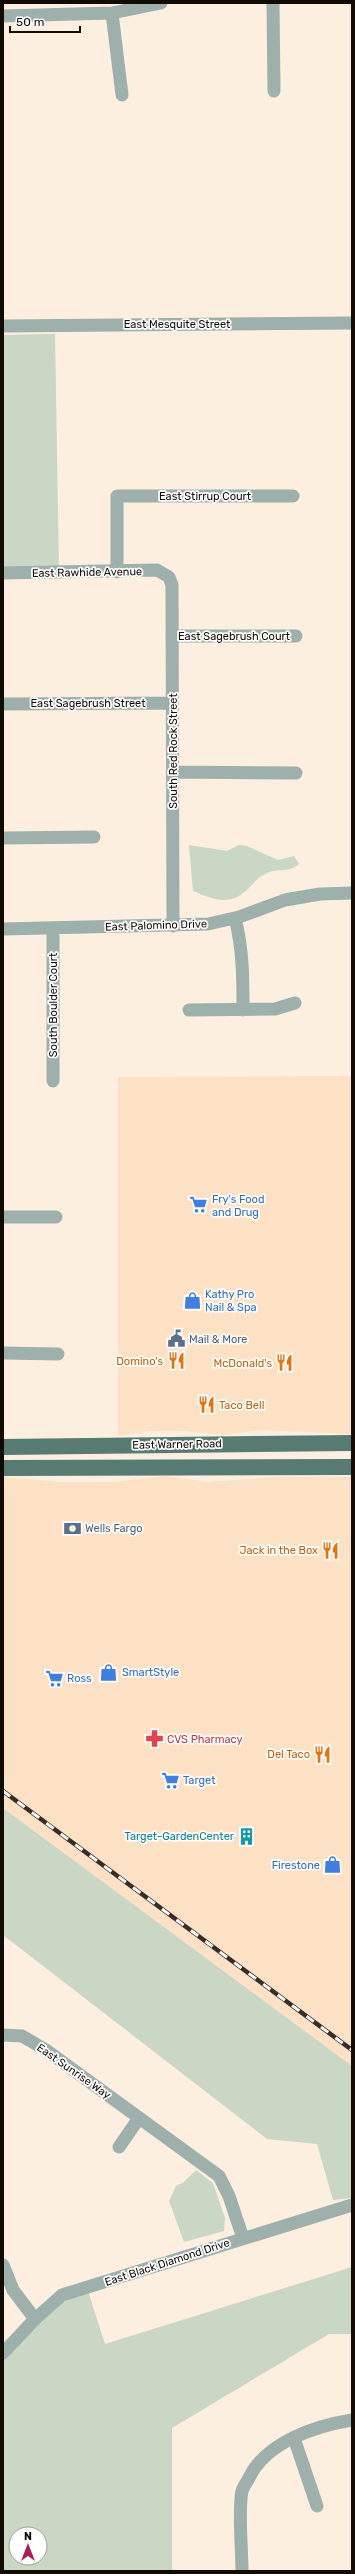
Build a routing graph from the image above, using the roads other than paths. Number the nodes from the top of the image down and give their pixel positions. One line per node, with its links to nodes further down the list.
1 (161, 3): 3 (street)
2 (273, 3): 5 (street)
3 (112, 13): 4 (street); 6 (street)
4 (3, 16)
5 (274, 91)
6 (122, 95)
7 (352, 323): 8 (street, East Mesquite Street)
8 (3, 326)
9 (293, 496): 10 (street, East Stirrup Court)
10 (117, 572): 11 (street, East Rawhide Avenue); 12 (street, East Rawhide Avenue)
11 (3, 573)
12 (169, 577): 13 (street, South Red Rock Street)
13 (172, 636): 14 (street, East Sagebrush Court); 15 (street, South Red Rock Street)
14 (296, 636)
15 (172, 703): 16 (street, East Sagebrush Street); 17 (street, South Red Rock Street)
16 (3, 704)
17 (173, 772): 18 (street); 23 (street, South Red Rock Street)
18 (296, 773)
19 (94, 837): 20 (street)
20 (3, 838)
21 (352, 893): 22 (street, East Palomino Drive)
22 (235, 918): 23 (street, East Palomino Drive); 28 (street)
23 (173, 926): 25 (street, East Palomino Drive)
24 (3, 928): 25 (street, East Palomino Drive)
25 (53, 928): 29 (street, South Boulder Court)
26 (295, 1003): 28 (street)
27 (189, 1010): 28 (street)
28 (243, 1010)
29 (53, 1081)
30 (3, 1217): 31 (street)
31 (56, 1217)
32 (3, 1353): 33 (street)
33 (58, 1354)
34 (352, 1443): 35 (main road, East Warner Road)
35 (132, 1445): 36 (main road, East Warner Road); 38 (main road)
36 (3, 1447)
37 (3, 1468): 38 (main road, East Warner Road)
38 (133, 1468): 39 (main road, East Warner Road)
39 (352, 1468)
40 (3, 2035): 41 (street, East Sunrise Way)
41 (140, 2118): 42 (street); 44 (street, East Sunrise Way)
42 (119, 2147)
43 (352, 2206): 44 (street, East Black Diamond Drive)
44 (244, 2238): 46 (street, East Black Diamond Drive)
45 (3, 2265): 46 (street)
46 (35, 2319): 47 (street, East Black Diamond Drive)
47 (3, 2353)
48 (352, 2420): 49 (street)
49 (294, 2438): 50 (street); 51 (street)
50 (317, 2506)
51 (242, 2571)

